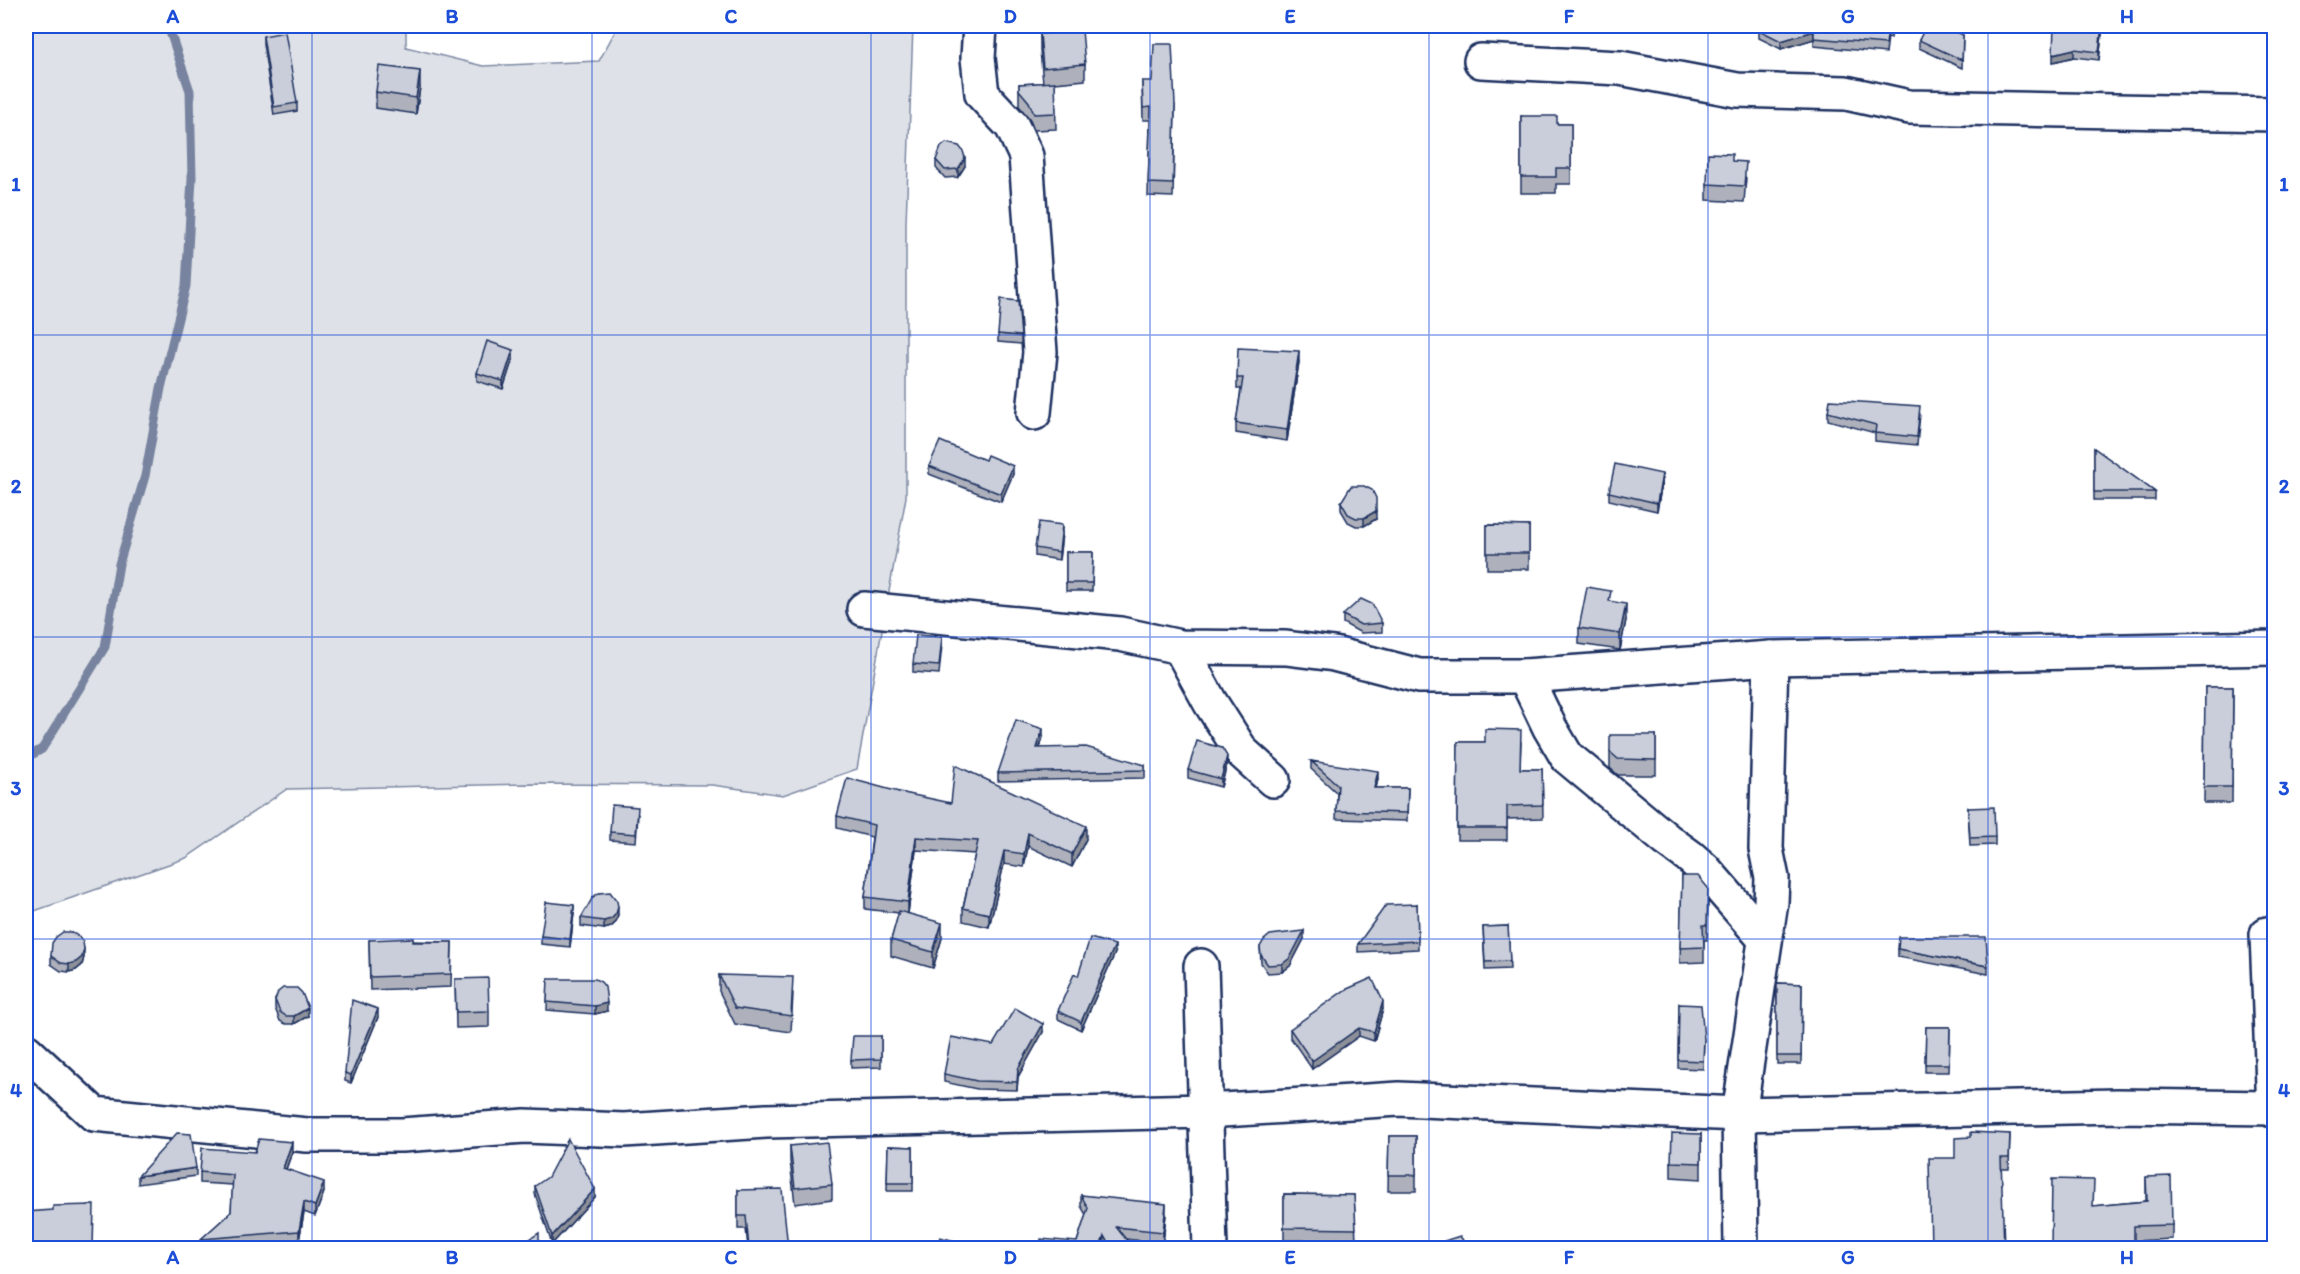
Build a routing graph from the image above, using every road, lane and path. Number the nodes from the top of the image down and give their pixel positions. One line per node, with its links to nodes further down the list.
1 (980, 26): 4 (street)
2 (1481, 61): 3 (street)
3 (2274, 114)
4 (1034, 413)
5 (864, 609): 6 (street)
6 (1180, 647): 9 (street); 10 (street)
7 (2274, 648): 8 (street)
8 (1771, 657): 9 (street); 12 (street)
9 (1525, 676): 12 (street)
10 (1273, 780)
11 (2267, 934): 15 (street)
12 (1765, 939): 17 (street)
13 (1201, 966): 16 (street)
14 (26, 1051): 16 (street)
15 (2274, 1109): 17 (street)
16 (1206, 1111): 17 (street); 18 (street)
17 (1739, 1114): 19 (street)
18 (1210, 1248)
19 (1741, 1248)

